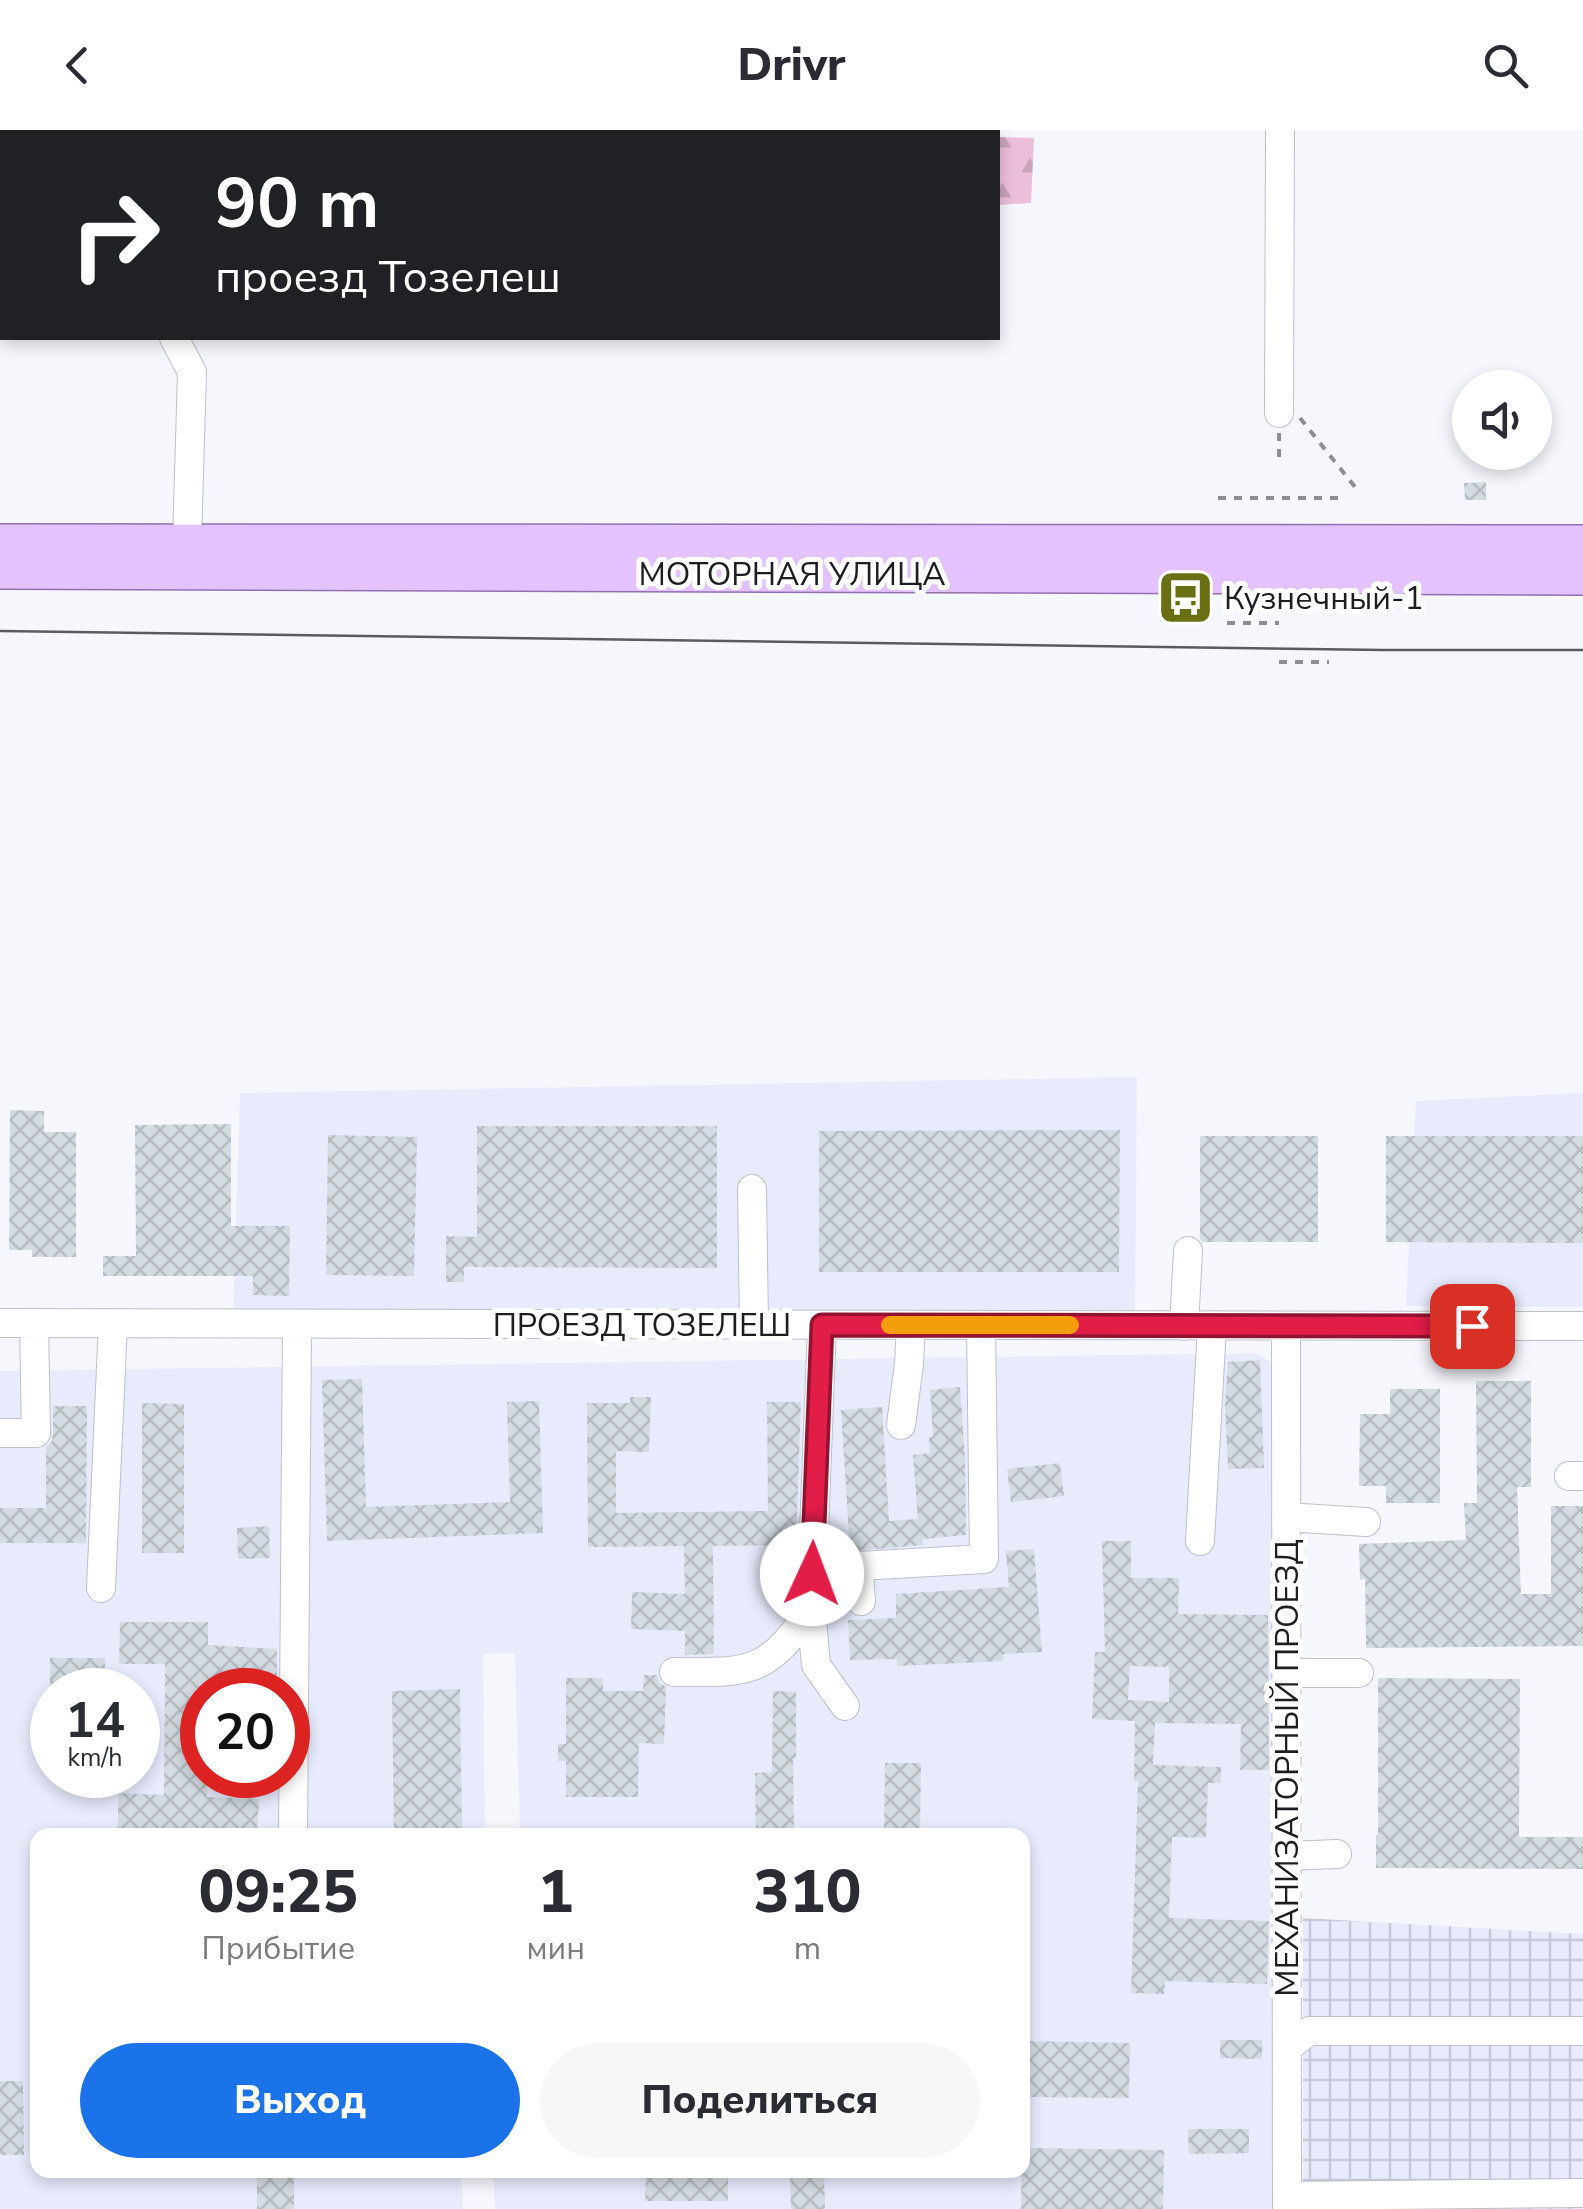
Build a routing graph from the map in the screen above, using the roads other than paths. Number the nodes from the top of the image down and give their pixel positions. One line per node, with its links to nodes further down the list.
1 (1280, 130): 3 (street)
2 (175, 340): 5 (street)
3 (1279, 402)
4 (0, 542): 5 (main road, МОТОРНАЯ УЛИЦА)
5 (187, 542): 7 (main road, МОТОРНАЯ УЛИЦА)
6 (1583, 543): 7 (main road, МОТОРНАЯ УЛИЦА)
7 (647, 558): 8 (main road, МОТОРНАЯ УЛИЦА); 9 (main road, МОТОРНАЯ УЛИЦА)
8 (0, 571)
9 (1583, 577)
10 (752, 1189): 16 (street)
11 (1188, 1251): 20 (street)
12 (0, 1322): 13 (street, ПРОЕЗД ТОЗЕЛЕШ)
13 (34, 1323): 14 (street, ПРОЕЗД ТОЗЕЛЕШ); 24 (street)
14 (113, 1323): 15 (street, ПРОЕЗД ТОЗЕЛЕШ); 28 (street)
15 (297, 1324): 16 (street, ПРОЕЗД ТОЗЕЛЕШ); 35 (street)
16 (754, 1325): 17 (street, ПРОЕЗД ТОЗЕЛЕШ)
17 (822, 1325): 18 (street, ПРОЕЗД ТОЗЕЛЕШ); 30 (street)
18 (911, 1325): 19 (street, ПРОЕЗД ТОЗЕЛЕШ); 23 (street)
19 (981, 1325): 20 (street, ПРОЕЗД ТОЗЕЛЕШ); 29 (street)
20 (1198, 1326): 22 (street, ПРОЕЗД ТОЗЕЛЕШ); 27 (street)
21 (1583, 1326): 22 (street, ПРОЕЗД ТОЗЕЛЕШ)
22 (1286, 1327): 25 (street, МЕХАНИЗАТОРНЫЙ ПРОЕЗД)
23 (901, 1425)
24 (0, 1433)
25 (1286, 1518): 26 (street); 33 (street, МЕХАНИЗАТОРНЫЙ ПРОЕЗД)
26 (1366, 1522)
27 (1200, 1540)
28 (102, 1588)
29 (861, 1602)
30 (810, 1610): 31 (street); 34 (street)
31 (674, 1672)
32 (1359, 1673): 33 (street)
33 (1286, 1674): 37 (street, МЕХАНИЗАТОРНЫЙ ПРОЕЗД)
34 (845, 1706)
35 (293, 1828)
36 (1336, 1854): 37 (street)
37 (1287, 1856): 39 (street, МЕХАНИЗАТОРНЫЙ ПРОЕЗД)
38 (1583, 2030): 39 (street)
39 (1287, 2048): 41 (street, МЕХАНИЗАТОРНЫЙ ПРОЕЗД)
40 (1583, 2192): 41 (street)
41 (1287, 2203)

